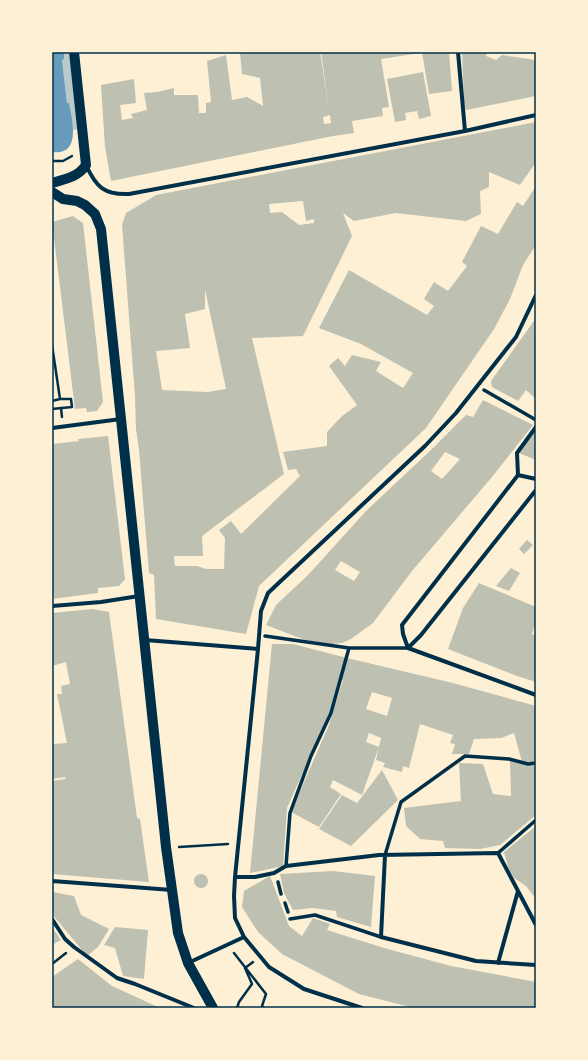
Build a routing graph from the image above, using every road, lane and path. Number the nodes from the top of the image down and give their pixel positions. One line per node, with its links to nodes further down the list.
1 (74, 52): 7 (main road)
2 (458, 52): 4 (street)
3 (536, 115): 4 (street)
4 (465, 131): 7 (street)
5 (73, 153): 6 (path)
6 (52, 161)
7 (86, 165): 8 (main road)
8 (52, 183)
9 (52, 192): 16 (main road)
10 (536, 295): 29 (street)
11 (52, 345): 13 (path)
12 (484, 390): 17 (street)
13 (60, 399): 14 (path); 15 (path)
14 (52, 401)
15 (52, 409)
16 (121, 419): 19 (street); 23 (main road)
17 (536, 420)
18 (536, 427): 20 (street)
19 (52, 428)
20 (518, 475): 21 (street); 28 (street)
21 (536, 479)
22 (536, 490): 28 (street)
23 (140, 596): 24 (street); 26 (main road)
24 (52, 606)
25 (264, 636): 27 (street)
26 (144, 640): 29 (street); 41 (main road)
27 (350, 648): 28 (street); 37 (street)
28 (408, 648): 30 (street)
29 (258, 649): 38 (street)
30 (536, 695)
31 (536, 763): 36 (street)
32 (536, 820): 35 (street)
33 (234, 843): 34 (path)
34 (178, 847)
35 (498, 853): 36 (street); 42 (street)
36 (385, 855): 37 (street); 50 (street)
37 (286, 866): 38 (street)
38 (234, 877): 49 (street)
39 (52, 881): 41 (street)
40 (278, 882): 43 (street)
41 (172, 890): 54 (main road)
42 (518, 891): 48 (street); 53 (street)
43 (281, 894)
44 (284, 903): 45 (street)
45 (288, 912)
46 (52, 919): 51 (street)
47 (290, 919): 50 (street)
48 (536, 925)
49 (244, 937): 54 (street); 63 (street)
50 (380, 937): 53 (street)
51 (74, 947): 56 (path); 60 (street)
52 (234, 953): 58 (path)
53 (498, 962): 57 (street)
54 (188, 963): 59 (main road)
55 (251, 963): 58 (path)
56 (52, 964)
57 (536, 965)
58 (245, 968): 61 (path); 62 (path)
59 (210, 1007)
60 (194, 1008)
61 (237, 1008)
62 (264, 1008)
63 (362, 1008)

